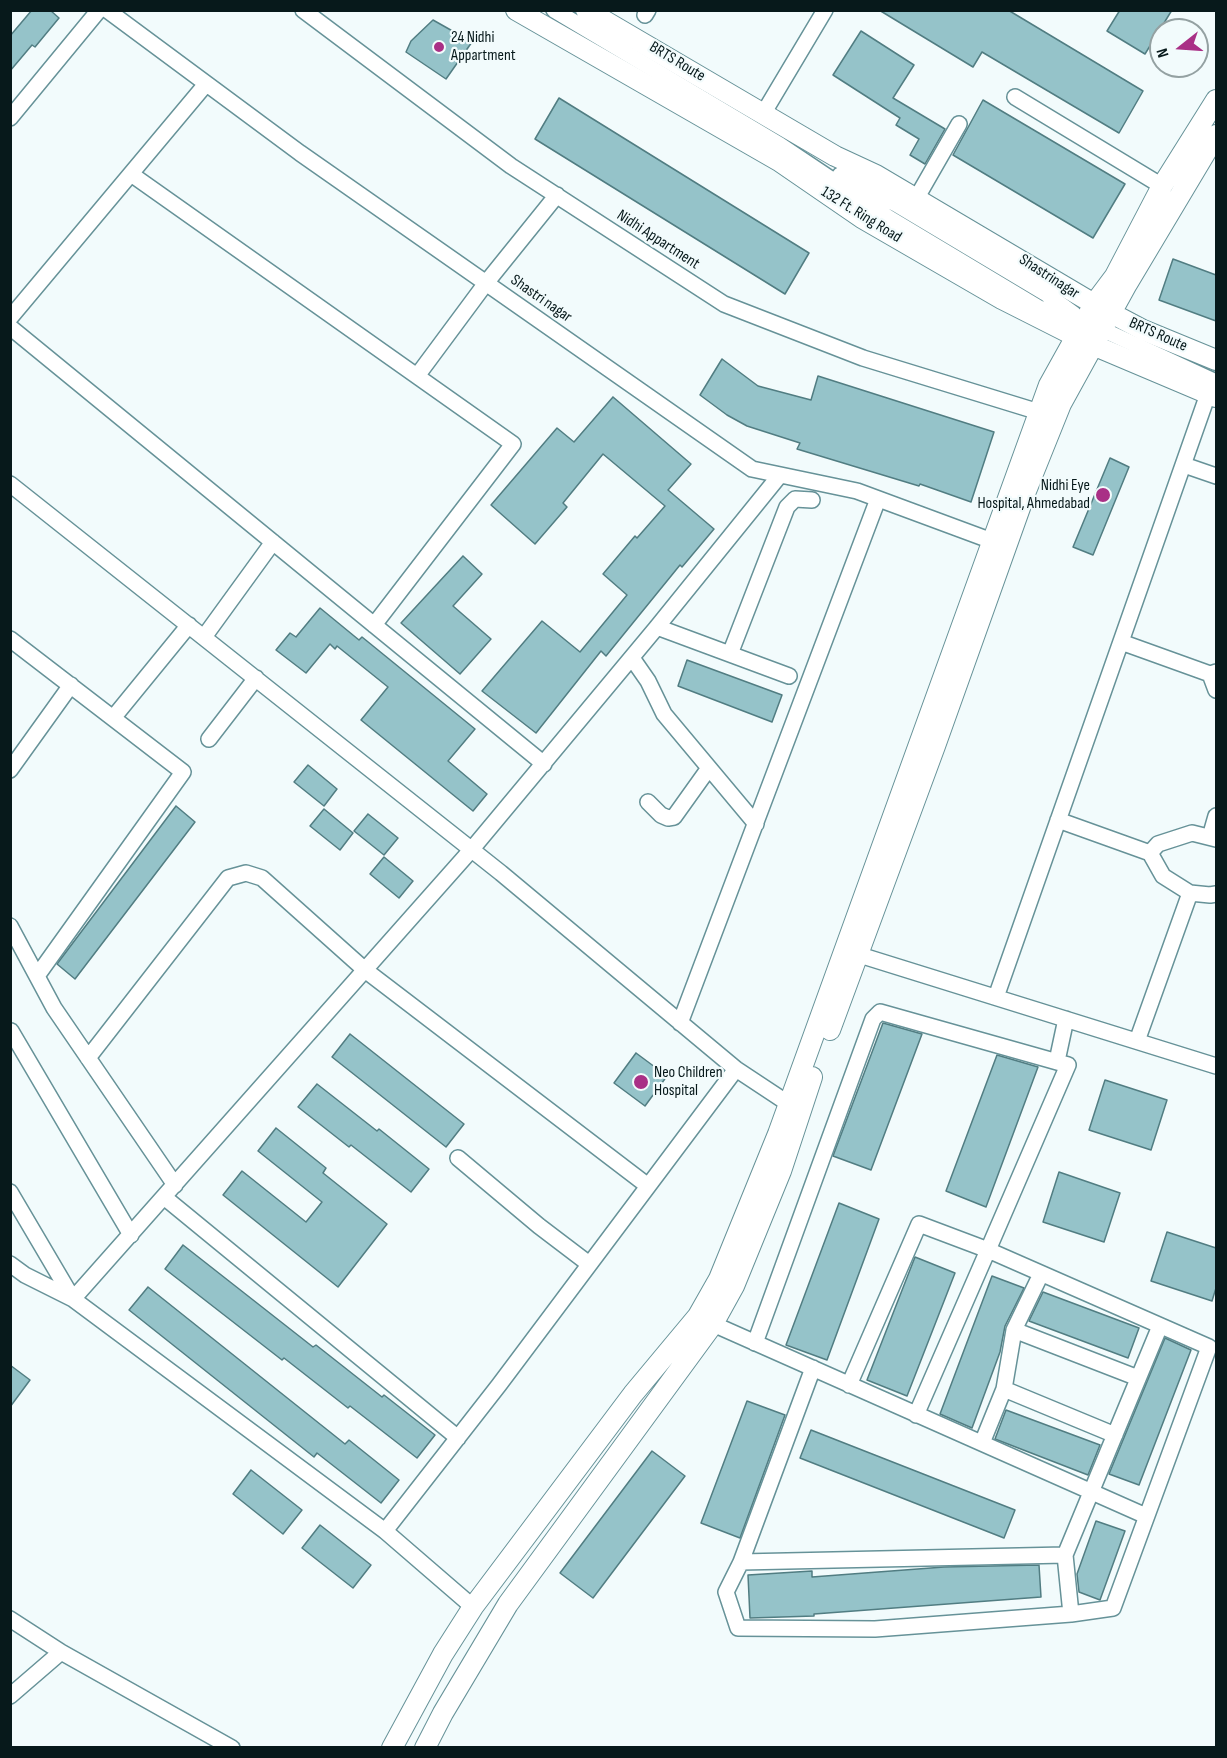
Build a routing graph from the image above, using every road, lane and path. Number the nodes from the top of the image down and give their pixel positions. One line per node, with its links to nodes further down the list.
1 (99, 10): 12 (street)
2 (107, 10): 8 (street, Shastri nagar)
3 (303, 10): 19 (street, Nidhi Appartment)
4 (516, 10): 23 (main road, 132 Ft. Ring Road)
5 (554, 10): 15 (street, BRTS Route)
6 (586, 10): 11 (main road, 132 Ft. Ring Road)
7 (825, 10): 11 (street)
8 (206, 84): 17 (street); 21 (street, Shastri nagar)
9 (1015, 97): 18 (street)
10 (1216, 100): 18 (main road)
11 (763, 114): 20 (main road, 132 Ft. Ring Road)
12 (10, 118)
13 (959, 124): 20 (street)
14 (1216, 135): 16 (main road)
15 (780, 145): 23 (street, Shastrinagar)
16 (1210, 158): 23 (main road)
17 (131, 174): 22 (street); 26 (street)
18 (1162, 186): 23 (main road)
19 (557, 195): 21 (street); 28 (street, Nidhi Appartment)
20 (916, 199): 23 (main road, 132 Ft. Ring Road)
21 (486, 283): 26 (street); 30 (street, Shastri nagar)
22 (10, 318)
23 (1093, 325): 25 (main road, 132 Ft. Ring Road); 27 (main road, 132 Ft. Ring Road); 28 (main road); 65 (main road)
24 (10, 327): 36 (street)
25 (1216, 360)
26 (417, 376): 38 (street)
27 (1214, 391): 29 (street)
28 (1039, 412): 35 (main road)
29 (1184, 465): 31 (street); 42 (street)
30 (780, 475): 33 (street, Shastri nagar); 39 (street)
31 (1216, 476)
32 (10, 484): 37 (street)
33 (878, 499): 35 (street, Shastri nagar); 58 (street)
34 (812, 500): 43 (street)
35 (992, 541): 65 (main road)
36 (273, 542): 38 (street); 40 (street)
37 (189, 625): 40 (street); 50 (street)
38 (374, 625): 52 (street)
39 (657, 627): 43 (street); 44 (street)
40 (204, 637): 47 (street)
41 (10, 639): 48 (street)
42 (1121, 642): 45 (street); 57 (street)
43 (730, 654): 46 (street)
44 (632, 658): 52 (street); 53 (street)
45 (1213, 673): 49 (street)
46 (789, 676)
47 (256, 678): 51 (street); 60 (street)
48 (71, 686): 50 (street); 54 (street)
49 (1216, 690)
50 (113, 718): 67 (street)
51 (209, 739)
52 (543, 764): 60 (street)
53 (709, 768): 55 (street); 58 (street)
54 (10, 770)
55 (648, 802)
56 (1216, 816): 59 (street)
57 (1058, 820): 61 (street); 68 (street)
58 (756, 824): 70 (street)
59 (1213, 838): 61 (street)
60 (472, 849): 66 (street); 70 (street)
61 (1150, 853): 62 (street)
62 (1190, 893): 63 (street); 72 (street)
63 (1216, 894)
64 (10, 926): 67 (street)
65 (851, 953): 68 (street); 77 (main road)
66 (365, 970): 73 (street); 79 (street); 80 (street)
67 (38, 976): 73 (street)
68 (996, 997): 69 (street)
69 (1066, 1019): 72 (street); 74 (street)
70 (680, 1023): 76 (street)
71 (11, 1031): 83 (street)
72 (1137, 1041): 75 (street)
73 (88, 1058): 79 (street)
74 (1057, 1061): 84 (street); 92 (street)
75 (1216, 1066)
76 (736, 1069): 77 (street); 80 (street)
77 (794, 1108): 89 (main road); 106 (main road)
78 (458, 1158): 86 (street)
79 (175, 1185): 82 (street)
80 (648, 1186): 86 (street)
81 (10, 1192): 88 (street)
82 (164, 1197): 83 (street); 99 (street)
83 (131, 1235): 88 (street)
84 (988, 1251): 87 (street); 95 (street); 97 (street)
85 (10, 1264): 88 (street)
86 (590, 1264): 99 (street)
87 (1041, 1274): 90 (street); 91 (street)
88 (73, 1299): 103 (street)
89 (712, 1324): 92 (street); 113 (main road)
90 (1160, 1326): 94 (street); 102 (street)
91 (1014, 1330): 94 (street); 96 (street)
92 (755, 1343): 93 (street)
93 (813, 1368): 95 (street); 105 (street)
94 (1138, 1378): 98 (street)
95 (849, 1385): 97 (street)
96 (1004, 1389): 98 (street); 100 (street)
97 (916, 1415): 100 (street)
98 (1114, 1435): 101 (street)
99 (458, 1438): 103 (street)
100 (982, 1443): 101 (street)
101 (1091, 1492): 102 (street); 104 (street)
102 (1146, 1516): 107 (street)
103 (385, 1531): 106 (street)
104 (1065, 1555): 105 (street); 107 (street)
105 (741, 1562): 107 (street)
106 (473, 1607): 112 (main road)
107 (1071, 1614)
108 (10, 1620): 109 (street)
109 (61, 1652): 110 (street); 111 (street)
110 (10, 1696)
111 (232, 1748)
112 (392, 1748)
113 (425, 1748)

